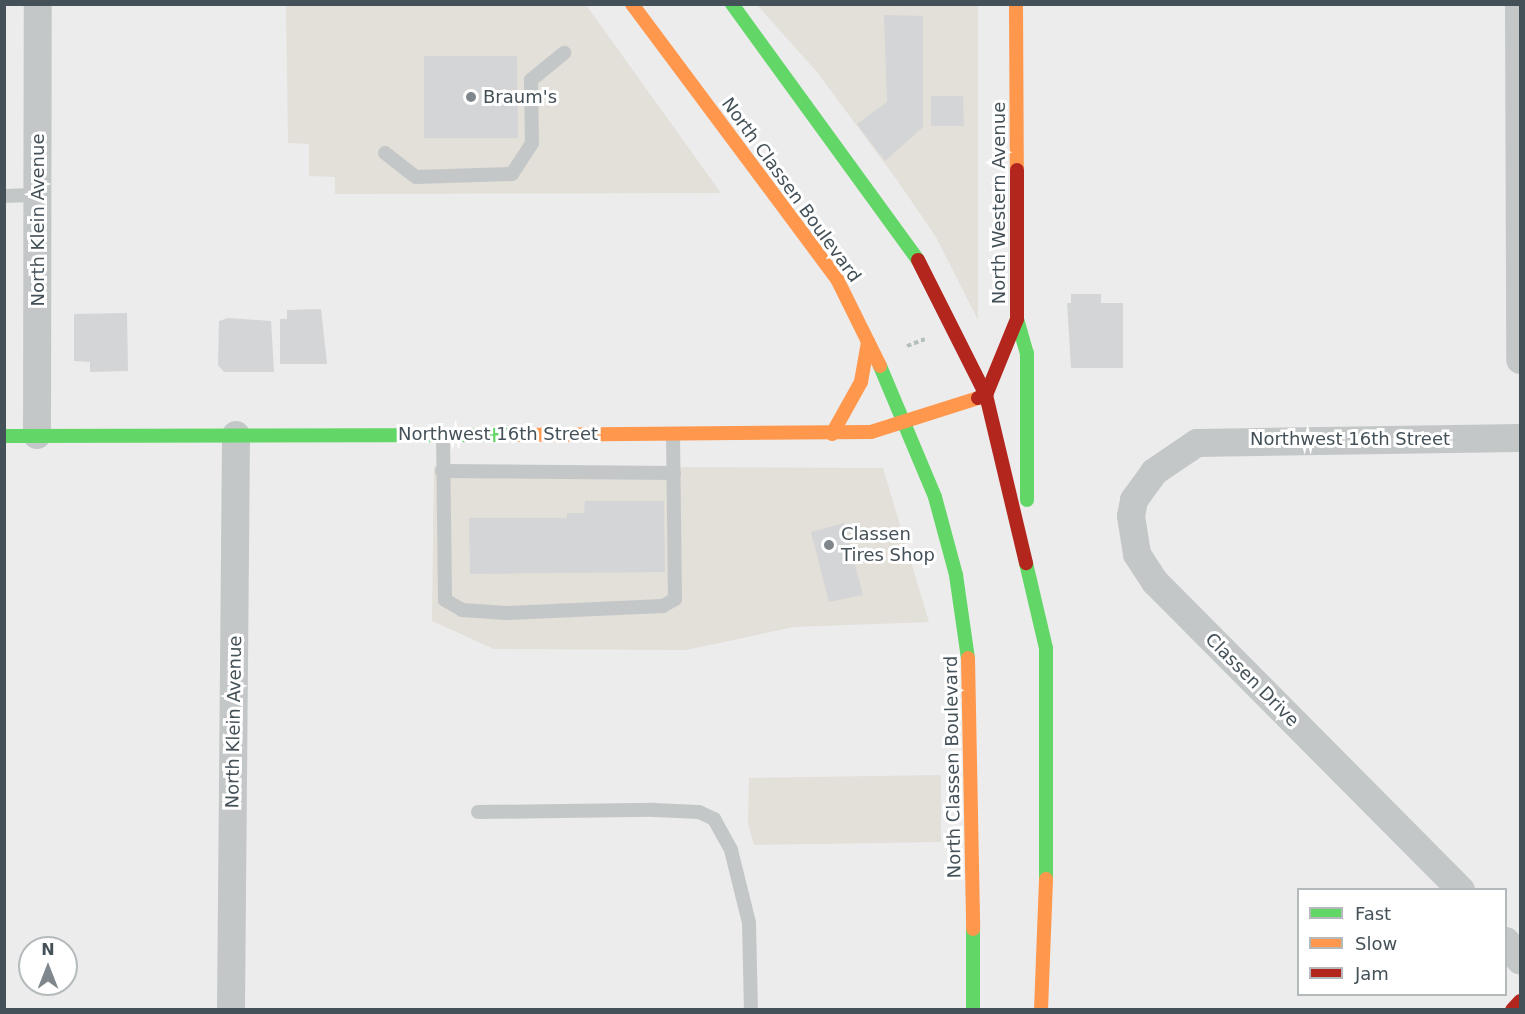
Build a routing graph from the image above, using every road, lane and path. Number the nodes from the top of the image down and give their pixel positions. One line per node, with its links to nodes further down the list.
1 (38, 4): 9 (street, North Klein Avenue)
2 (632, 4): 13 (main road, North Classen Boulevard)
3 (732, 4): 16 (main road)
4 (1016, 4): 11 (main road, North Western Avenue)
5 (1519, 4): 8 (street)
6 (564, 53): 7 (lane)
7 (385, 153)
8 (1520, 193): 15 (street)
9 (38, 195): 10 (lane); 21 (street, North Klein Avenue)
10 (4, 196)
11 (1017, 318): 16 (main road, North Western Avenue); 28 (main road)
12 (926, 338): 14 (path)
13 (868, 342): 17 (main road, North Classen Boulevard); 20 (main road)
14 (907, 346)
15 (1521, 360)
16 (986, 394): 17 (main road, Northwest 16th Street); 28 (main road)
17 (907, 420): 20 (main road, Northwest 16th Street); 36 (main road, North Classen Boulevard)
18 (443, 434): 19 (main road, Northwest 16th Street); 22 (main road, Northwest 16th Street); 26 (lane)
19 (673, 434): 20 (main road, Northwest 16th Street); 27 (lane)
20 (832, 434)
21 (37, 435): 22 (main road, Northwest 16th Street); 23 (main road, Northwest 16th Street)
22 (236, 435): 34 (street, North Klein Avenue)
23 (4, 436)
24 (1521, 438): 25 (street, Northwest 16th Street)
25 (1182, 450): 30 (street, Classen Drive)
26 (442, 471): 27 (lane); 27 (lane)
27 (674, 472)
28 (1026, 547): 37 (main road)
29 (478, 812): 35 (lane)
30 (1459, 888)
31 (1507, 942): 32 (street)
32 (1521, 960)
33 (1521, 1000): 38 (main road)
34 (231, 1010)
35 (751, 1010)
36 (973, 1010)
37 (1041, 1010)
38 (1512, 1010)

